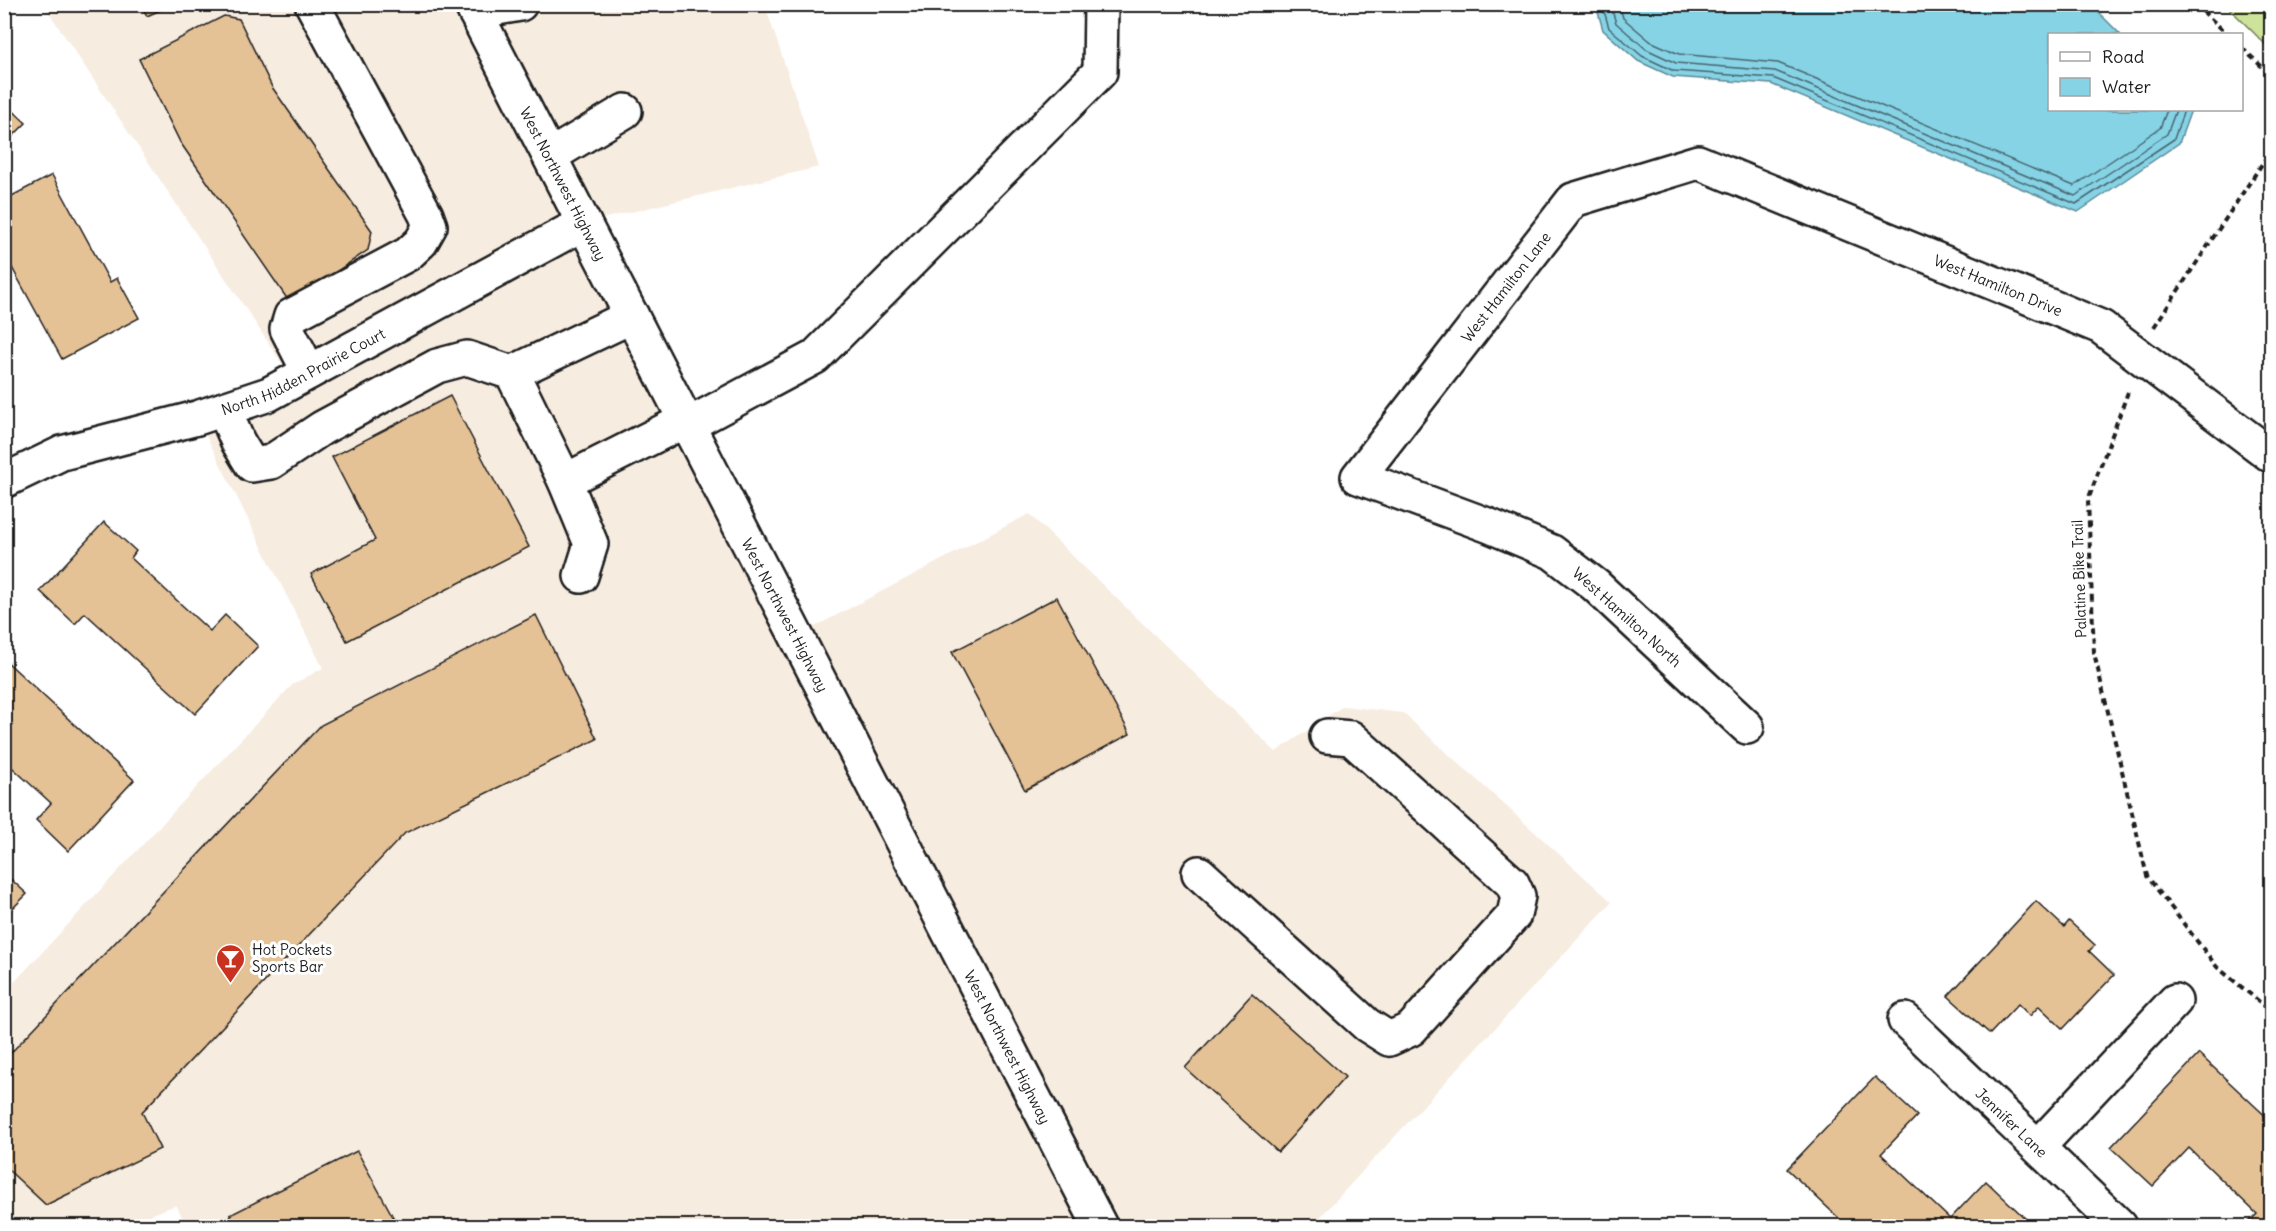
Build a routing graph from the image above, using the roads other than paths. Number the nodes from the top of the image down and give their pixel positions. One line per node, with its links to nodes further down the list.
1 (520, 4): 4 (street)
2 (1101, 4): 13 (street)
3 (316, 6): 10 (street)
4 (473, 8): 6 (street, West Northwest Highway)
5 (625, 111): 6 (street)
6 (549, 156): 8 (street, West Northwest Highway)
7 (1698, 162): 14 (street, West Hamilton Drive); 15 (street, West Hamilton Lane)
8 (584, 223): 9 (street, West Northwest Highway); 10 (street, North Hidden Prairie Court)
9 (632, 316): 11 (street); 13 (street, West Northwest Highway)
10 (309, 372): 12 (street, North Hidden Prairie Court)
11 (512, 373): 12 (street); 17 (street)
12 (224, 409): 16 (street, North Hidden Prairie Court)
13 (687, 423): 17 (street); 25 (street, West Northwest Highway)
14 (2271, 456)
15 (1358, 477): 19 (street, West Hamilton North)
16 (4, 481)
17 (564, 481): 18 (street)
18 (581, 576)
19 (1747, 727)
20 (1327, 736): 21 (street)
21 (1199, 873)
22 (2175, 1001): 24 (street)
23 (1905, 1020): 24 (street, Jennifer Lane)
24 (2038, 1147): 26 (street, Jennifer Lane)
25 (1100, 1227)
26 (2120, 1227)

